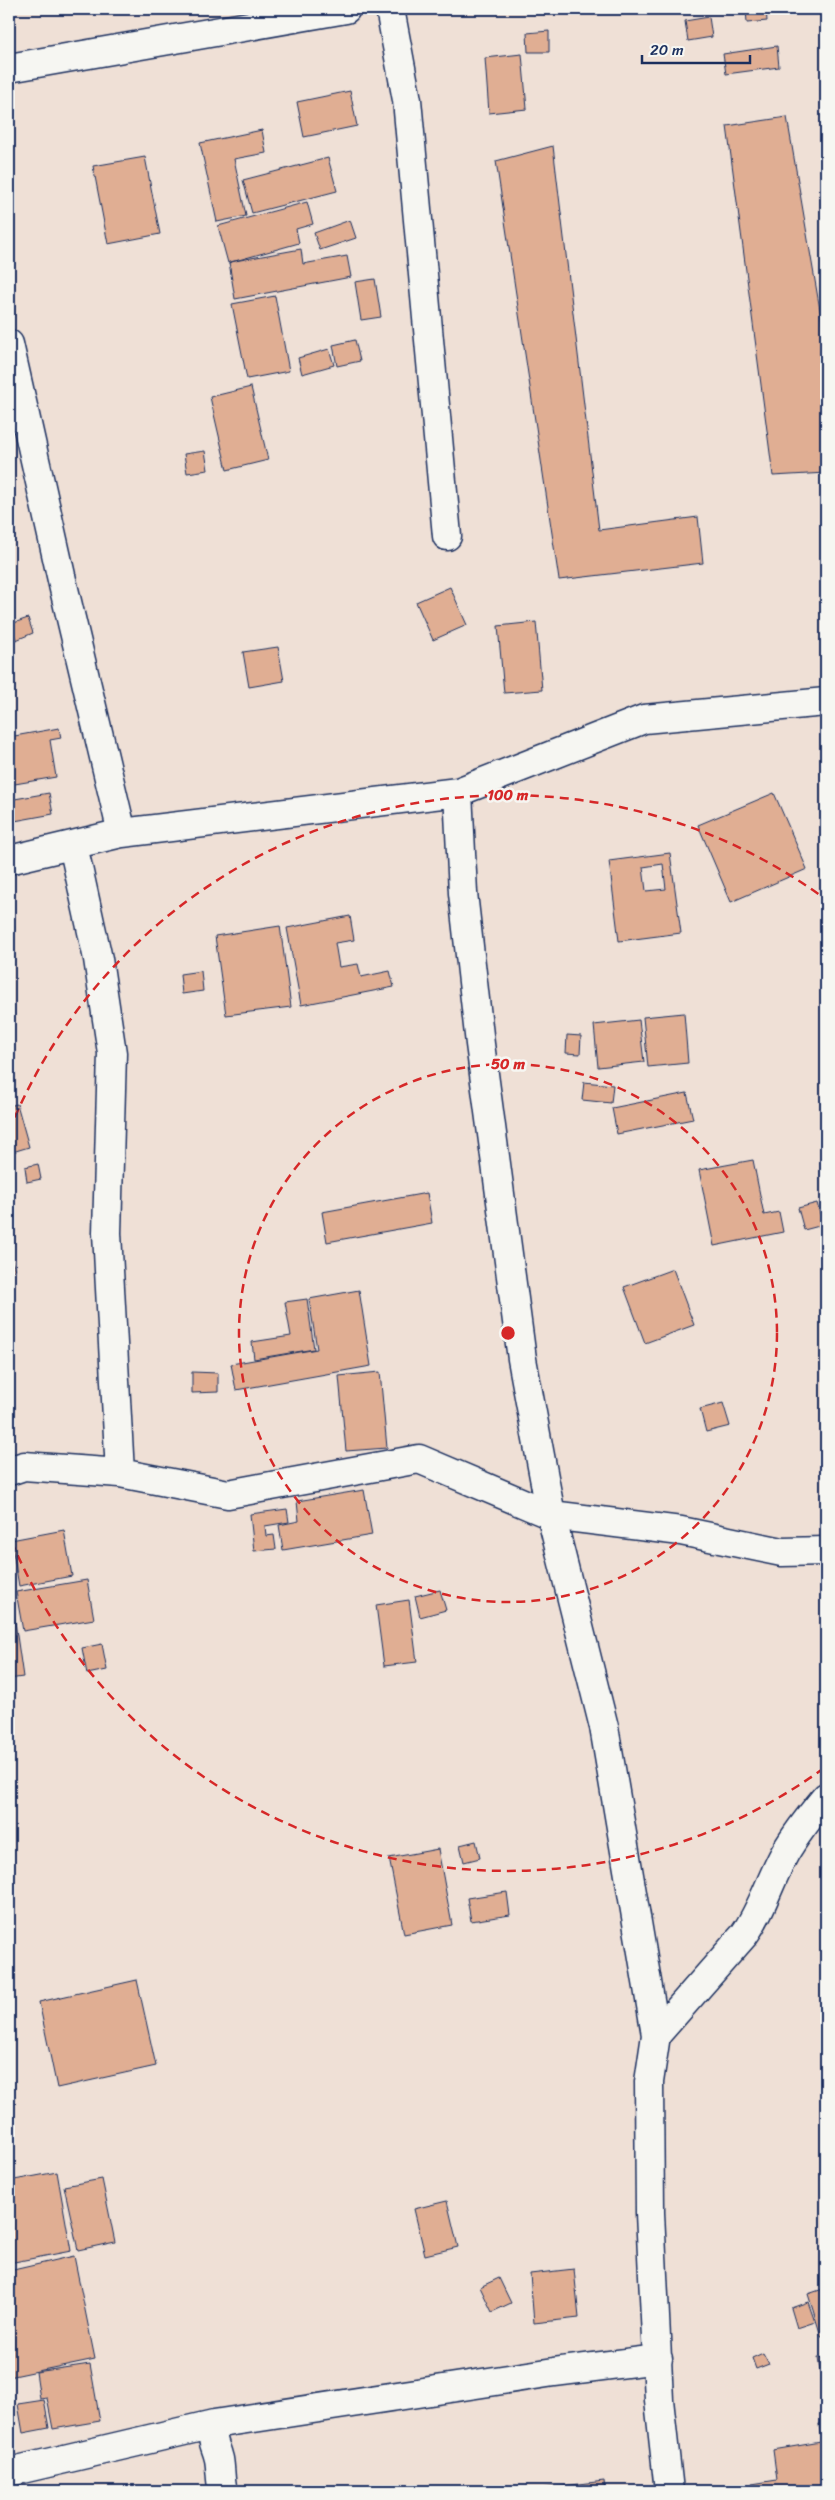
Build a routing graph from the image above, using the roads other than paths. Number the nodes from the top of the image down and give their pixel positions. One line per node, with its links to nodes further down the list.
1 (346, 9): 3 (street)
2 (390, 9): 5 (street)
3 (9, 68)
4 (9, 344): 8 (street)
5 (447, 536)
6 (826, 702): 7 (street)
7 (458, 792): 8 (street); 13 (street)
8 (122, 832): 9 (street)
9 (73, 844): 10 (street); 12 (street)
10 (9, 860)
11 (9, 1471): 12 (street)
12 (120, 1473): 13 (street)
13 (551, 1515): 14 (street); 16 (street)
14 (826, 1550)
15 (826, 1797): 16 (street)
16 (656, 2035): 17 (street)
17 (658, 2359): 18 (street); 21 (street)
18 (214, 2424): 19 (street); 20 (street)
19 (9, 2472)
20 (223, 2491)
21 (669, 2491)

